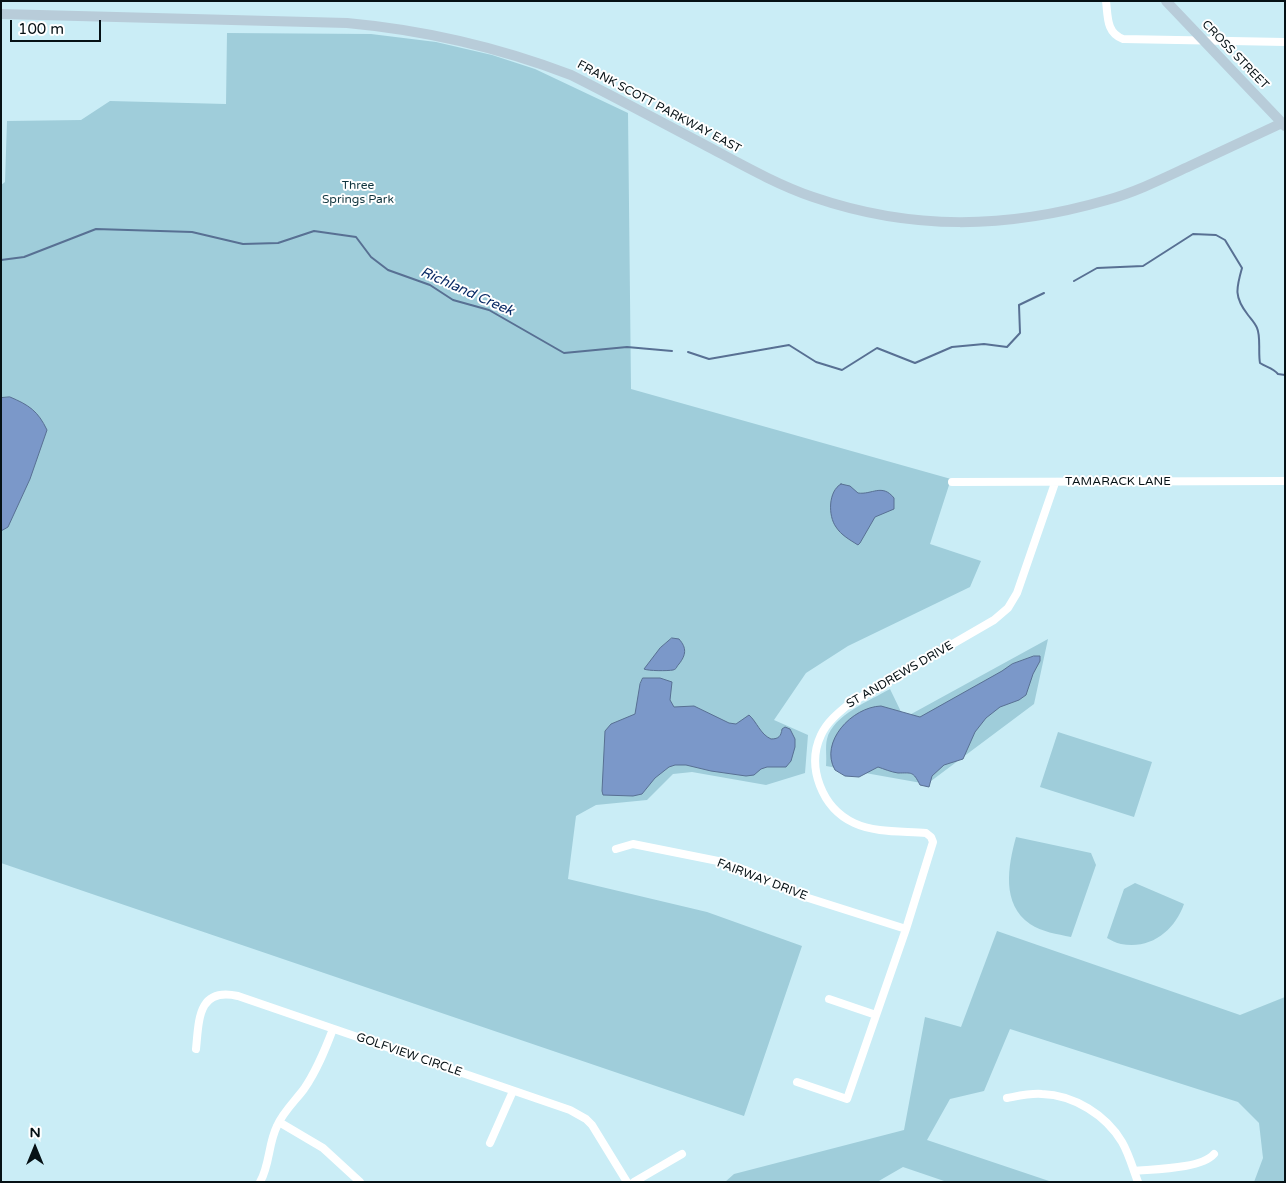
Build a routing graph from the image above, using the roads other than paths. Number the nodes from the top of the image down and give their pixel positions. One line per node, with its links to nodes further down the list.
1 (1106, 1): 4 (street)
2 (1166, 1): 4 (main road, CROSS STREET)
3 (1, 14): 6 (main road, FRANK SCOTT PARKWAY EAST)
4 (1203, 40): 5 (street); 6 (main road, CROSS STREET)
5 (1285, 42)
6 (1284, 124)
7 (1285, 481): 9 (street, TAMARACK LANE)
8 (952, 482): 9 (street, TAMARACK LANE)
9 (1055, 483): 11 (street, ST ANDREWS DRIVE)
10 (616, 850): 11 (street, FAIRWAY DRIVE)
11 (906, 929): 13 (street, ST ANDREWS DRIVE)
12 (829, 999): 13 (street)
13 (876, 1015): 16 (street, ST ANDREWS DRIVE)
14 (333, 1029): 15 (street, GOLFVIEW CIRCLE); 17 (street, GOLFVIEW CIRCLE); 19 (street)
15 (196, 1049)
16 (797, 1082)
17 (513, 1091): 20 (street); 26 (street, GOLFVIEW CIRCLE)
18 (1007, 1098): 23 (street)
19 (279, 1122): 24 (street); 25 (street)
20 (490, 1143)
21 (682, 1154): 27 (street)
22 (1214, 1154): 23 (street)
23 (1134, 1172): 28 (street)
24 (260, 1182)
25 (360, 1182)
26 (627, 1182)
27 (634, 1182)
28 (1138, 1182)

